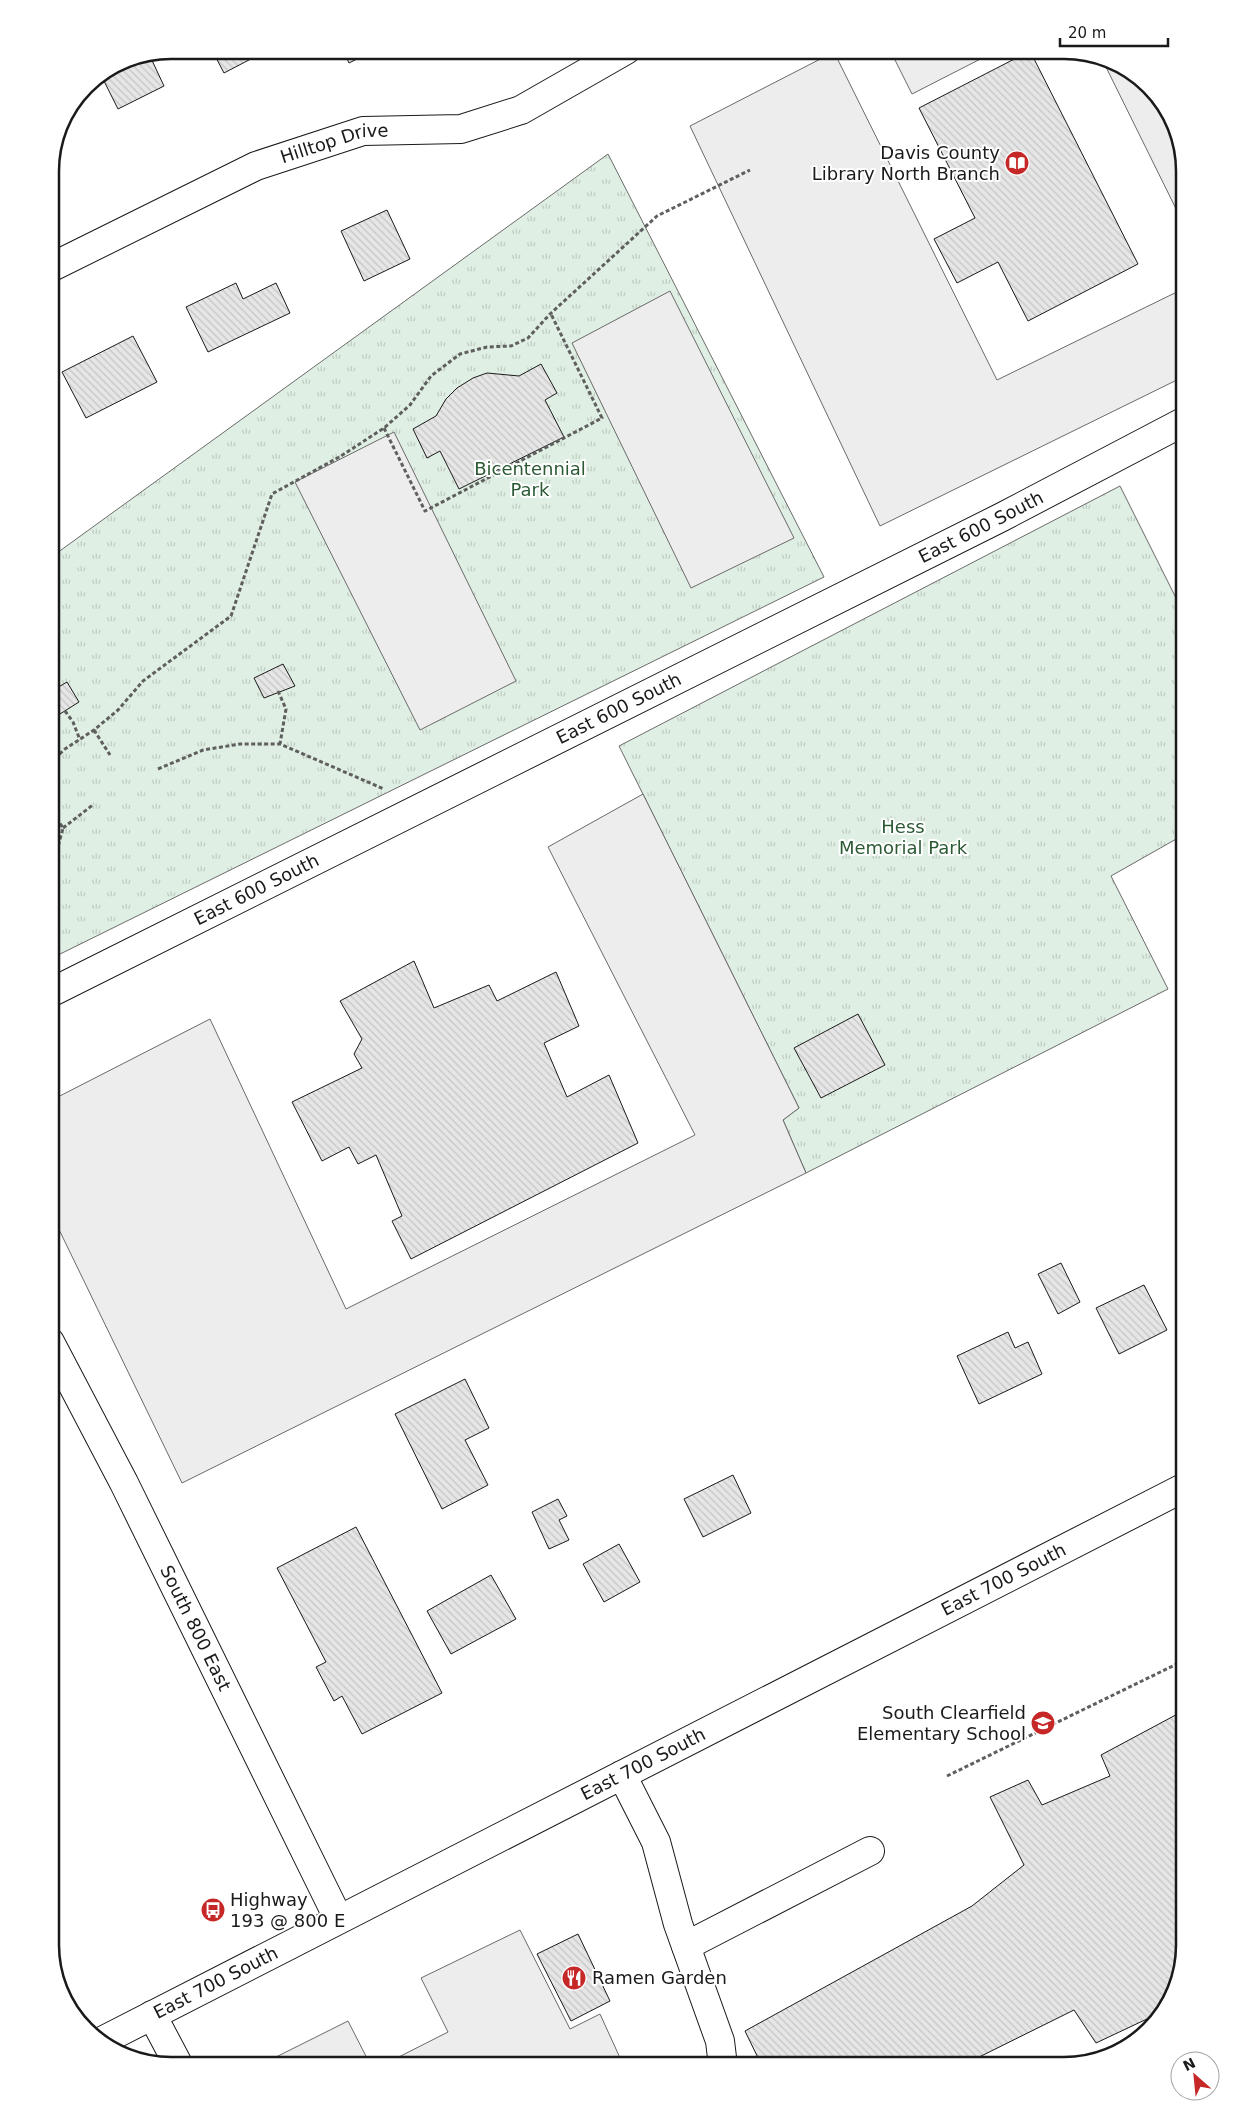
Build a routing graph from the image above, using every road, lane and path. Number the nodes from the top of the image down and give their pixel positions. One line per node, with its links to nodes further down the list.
1 (610, 59): 3 (street, Hilltop Drive)
2 (750, 170): 4 (path)
3 (59, 264)
4 (550, 314): 6 (path); 6 (path)
5 (1176, 426): 16 (street, East 600 South)
6 (384, 428): 9 (path)
7 (278, 691): 11 (path)
8 (65, 711): 10 (path)
9 (94, 730): 10 (path); 13 (path)
10 (80, 740): 12 (path)
11 (280, 744): 14 (path); 16 (path)
12 (59, 755)
13 (110, 755)
14 (158, 769)
15 (94, 804): 18 (path)
16 (399, 818): 20 (street, East 600 South)
17 (59, 822): 18 (path)
18 (63, 828): 19 (path)
19 (59, 843)
20 (59, 988)
21 (59, 1359): 27 (street, South 800 East)
22 (1176, 1492): 24 (street, East 700 South)
23 (1176, 1664): 25 (path)
24 (622, 1775): 27 (street, East 700 South); 28 (street)
25 (947, 1776)
26 (870, 1851): 28 (street)
27 (338, 1918): 29 (street, East 700 South)
28 (686, 1946): 32 (street)
29 (152, 2015): 30 (street, East 700 South); 31 (street)
30 (108, 2038)
31 (174, 2057)
32 (722, 2057)

